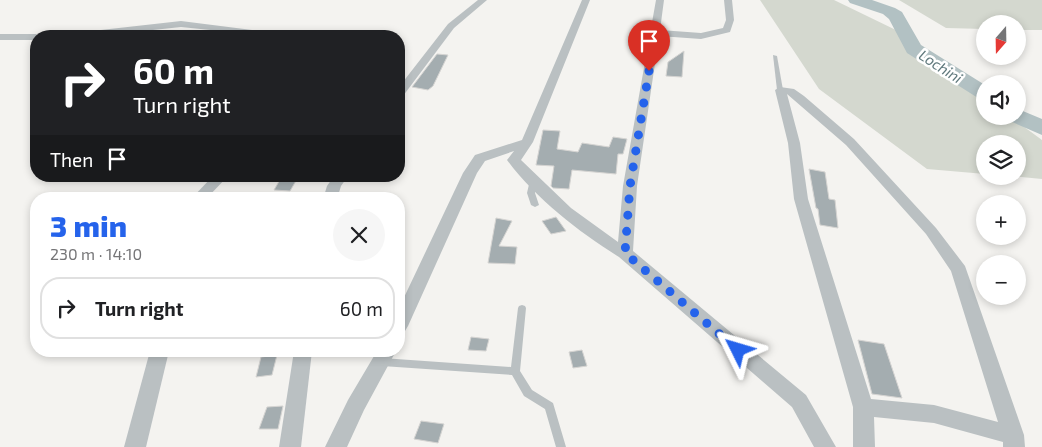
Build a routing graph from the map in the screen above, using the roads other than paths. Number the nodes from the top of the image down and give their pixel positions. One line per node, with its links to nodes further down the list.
1 (484, 0): 11 (street)
2 (586, 0): 13 (street)
3 (660, 0): 7 (street)
4 (728, 0): 7 (street)
5 (128, 30): 6 (street)
6 (229, 30)
7 (656, 33): 18 (street)
8 (30, 37): 9 (street)
9 (0, 38)
10 (775, 56): 12 (lane)
11 (405, 86)
12 (780, 90): 26 (street); 27 (street)
13 (527, 142): 14 (street); 20 (street)
14 (533, 180): 17 (lane); 18 (street)
15 (215, 182): 16 (street)
16 (205, 192)
17 (535, 205)
18 (625, 253): 32 (street)
19 (522, 308): 25 (lane)
20 (405, 313)
21 (158, 357): 28 (street)
22 (302, 357): 29 (street)
23 (384, 357): 30 (street)
24 (394, 357): 25 (lane)
25 (515, 371): 31 (lane)
26 (863, 407): 27 (street); 33 (street)
27 (1013, 441)
28 (135, 447)
29 (290, 447)
30 (336, 447)
31 (561, 447)
32 (825, 447)
33 (864, 447)

